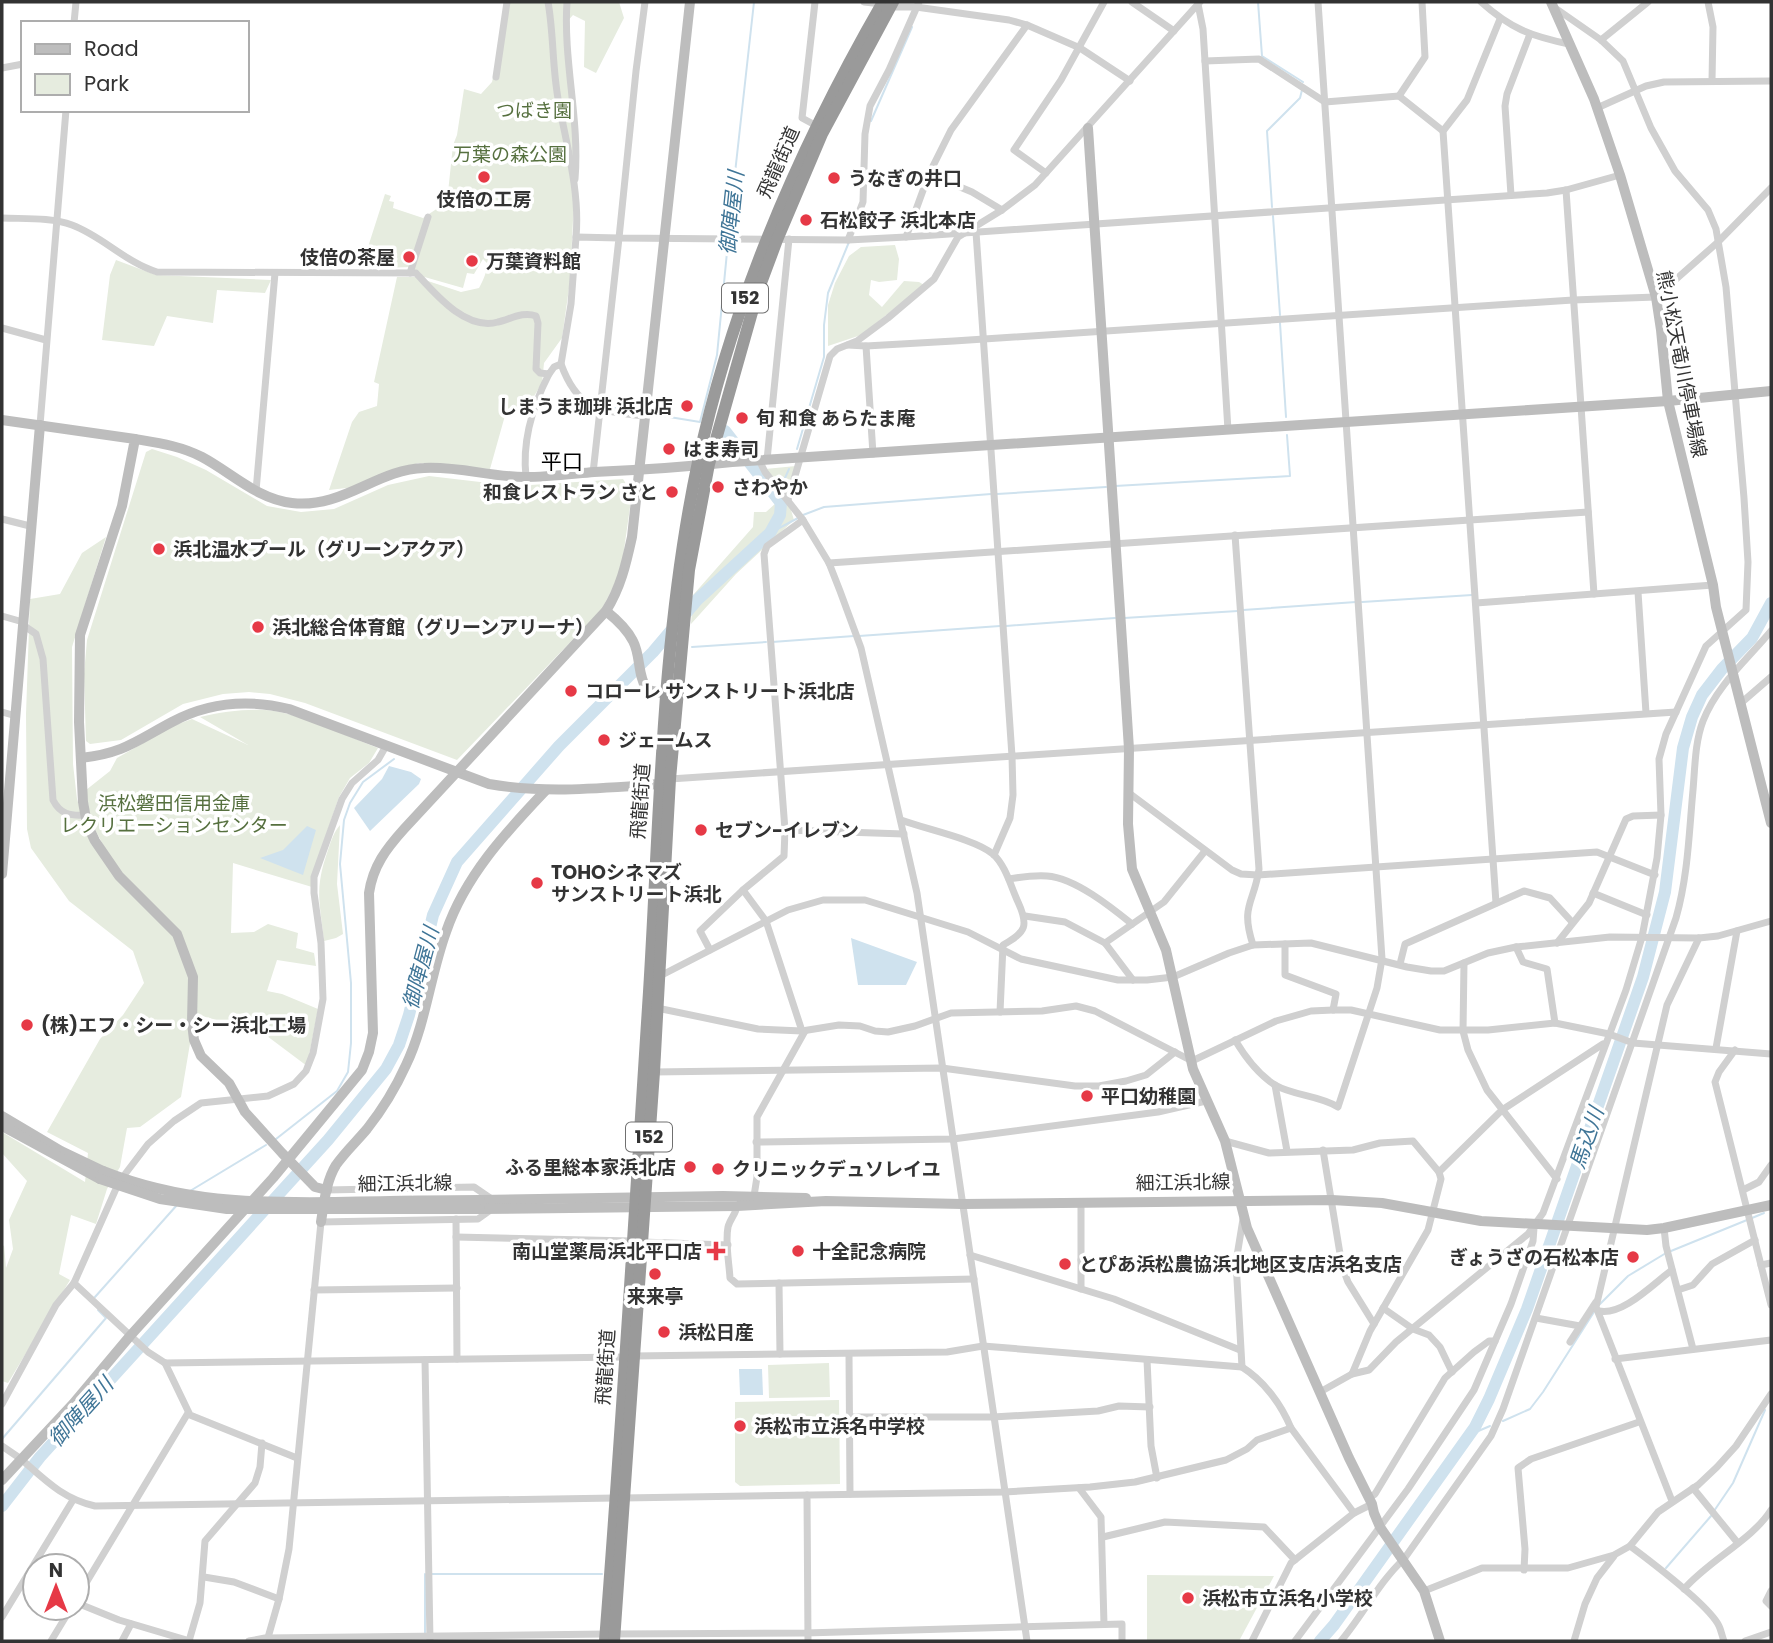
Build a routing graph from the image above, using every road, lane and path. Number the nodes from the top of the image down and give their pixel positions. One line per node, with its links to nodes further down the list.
1 (76, 2): 21 (street)
2 (507, 2): 31 (street)
3 (548, 2): 48 (street)
4 (567, 2): 48 (street)
5 (645, 2): 62 (street)
6 (690, 2): 63 (street)
7 (815, 2): 40 (street)
8 (864, 2): 17 (street)
9 (1104, 2): 27 (street)
10 (1132, 2): 23 (street)
11 (1318, 2): 37 (street)
12 (1422, 2): 36 (street)
13 (1481, 2): 20 (street)
14 (1648, 2): 25 (street)
15 (1708, 2): 33 (street)
16 (1199, 3): 23 (street); 28 (street)
17 (887, 4): 18 (street); 40 (highway, 飛龍街道 / 152); 64 (highway, 飛龍街道 / 152)
18 (917, 4): 22 (street); 65 (street)
19 (1555, 5): 25 (street); 26 (street, 熊小松天竜川停車場線)
20 (1500, 19): 24 (street); 42 (street)
21 (74, 21)
22 (1027, 25): 27 (street); 44 (street)
23 (1174, 31): 32 (street)
24 (1530, 34): 26 (street); 49 (street)
25 (1601, 40): 35 (street)
26 (1569, 44): 38 (street, 熊小松天竜川停車場線)
27 (1080, 48): 32 (street); 43 (street)
28 (1205, 61): 37 (street); 53 (street)
29 (21, 64): 30 (street)
30 (2, 68)
31 (496, 77)
32 (1130, 80): 41 (street)
33 (1712, 81): 34 (street); 35 (street)
34 (1771, 81)
35 (1636, 90): 38 (street); 66 (street)
36 (1399, 96): 37 (street); 42 (street)
37 (1325, 102): 51 (street)
38 (1597, 108): 45 (street, 熊小松天竜川停車場線)
39 (66, 112): 56 (street)
40 (816, 125): 64 (highway, 飛龍街道 / 152)
41 (1088, 128): 43 (street); 57 (street)
42 (1443, 131): 50 (street)
43 (1046, 173): 52 (street)
44 (929, 174): 52 (street); 61 (street)
45 (1620, 174): 47 (street); 69 (street, 熊小松天竜川停車場線)
46 (1771, 188): 66 (street)
47 (1566, 190): 49 (street); 70 (street)
48 (574, 195): 60 (street)
49 (1511, 195): 50 (street)
50 (1449, 199): 51 (street); 71 (street)
51 (1331, 207): 53 (street); 72 (street)
52 (1002, 211): 58 (street)
53 (1214, 215): 57 (street); 73 (street)
54 (428, 217): 67 (street)
55 (2, 218): 56 (street)
56 (57, 221): 68 (street); 77 (street)
57 (1094, 223): 59 (street); 75 (street)
58 (966, 232): 59 (street); 61 (street); 78 (street)
59 (976, 232): 76 (street)
60 (576, 237): 62 (street); 80 (street)
61 (906, 237): 65 (street)
62 (620, 238): 63 (street); 86 (street)
63 (665, 239): 64 (street); 88 (street)
64 (777, 240): 65 (street); 98 (street); 99 (highway, 飛龍街道 / 152)
65 (850, 240)
66 (1718, 242): 69 (street); 83 (street)
67 (410, 273): 68 (street); 81 (street)
68 (275, 274): 103 (street)
69 (1656, 297): 70 (street); 84 (street, 熊小松天竜川停車場線)
70 (1573, 300): 71 (street); 85 (street)
71 (1456, 308): 72 (street); 87 (street)
72 (1338, 315): 73 (street); 90 (street)
73 (1221, 323): 75 (street); 92 (street)
74 (2, 328): 77 (street)
75 (1101, 331): 76 (street); 93 (street)
76 (984, 339): 79 (street); 95 (street)
77 (46, 340): 91 (street)
78 (848, 345): 79 (street); 97 (street)
79 (866, 346): 96 (street)
80 (561, 364): 81 (street); 86 (street)
81 (549, 374): 102 (street)
82 (1771, 391): 83 (street)
83 (1734, 396): 84 (street); 123 (street)
84 (1668, 401): 85 (street); 115 (street, 熊小松天竜川停車場線)
85 (1582, 406): 87 (street); 105 (street)
86 (599, 409): 88 (street); 101 (street)
87 (1464, 414): 90 (street); 108 (street)
88 (644, 416): 100 (street)
89 (2, 420): 91 (street)
90 (1345, 422): 92 (street); 110 (street)
91 (40, 425): 94 (street); 109 (street)
92 (1228, 430): 93 (street)
93 (1108, 438): 95 (street); 112 (street)
94 (135, 439): 103 (street); 138 (street)
95 (990, 446): 96 (street); 113 (street)
96 (873, 454): 97 (street)
97 (799, 458): 98 (street); 104 (street)
98 (763, 460): 99 (street); 104 (street)
99 (703, 466): 100 (street); 126 (highway, 飛龍街道 / 152); 142 (highway, 飛龍街道 / 152)
100 (639, 471): 101 (street); 119 (street)
101 (593, 472): 102 (street)
102 (526, 477): 103 (street)
103 (256, 491)
104 (785, 497): 107 (street)
105 (1588, 512): 108 (street); 117 (street)
106 (2, 519): 109 (street)
107 (803, 520): 114 (street); 141 (street)
108 (1470, 520): 110 (street); 118 (street)
109 (30, 526): 121 (street)
110 (1353, 527): 111 (street); 133 (street)
111 (1235, 536): 112 (street); 134 (street)
112 (1115, 543): 113 (street); 136 (street)
113 (997, 551): 114 (street); 137 (street)
114 (829, 563): 139 (street)
115 (1713, 585): 116 (street); 123 (street, 熊小松天竜川停車場線)
116 (1638, 592): 117 (street); 130 (street)
117 (1594, 594): 118 (street)
118 (1476, 603): 132 (street)
119 (606, 611): 126 (street); 140 (street)
120 (2, 616): 121 (street)
121 (23, 624): 131 (street); 146 (street)
122 (1771, 631): 124 (street)
123 (1723, 632): 124 (street, 熊小松天竜川停車場線); 129 (street)
124 (1732, 671): 127 (street, 熊小松天竜川停車場線); 173 (street)
125 (1771, 677): 127 (street)
126 (667, 694): 142 (highway, 飛龍街道 / 152)
127 (1741, 703): 148 (street, 熊小松天竜川停車場線)
128 (2, 712): 131 (street)
129 (1676, 712): 130 (street); 145 (street)
130 (1646, 713): 132 (street)
131 (16, 716): 156 (street)
132 (1484, 724): 133 (street); 154 (street)
133 (1366, 732): 134 (street); 155 (street)
134 (1249, 740): 136 (street); 157 (street)
135 (386, 746): 138 (street); 140 (street); 210 (street)
136 (1129, 749): 137 (street); 144 (street)
137 (1012, 756): 139 (street); 152 (street)
138 (81, 758): 146 (street)
139 (888, 765): 141 (street); 147 (street)
140 (457, 771): 143 (street); 220 (street)
141 (779, 772): 142 (street); 149 (street)
142 (665, 781): 143 (street); 185 (highway, 飛龍街道 / 152); 231 (highway, 飛龍街道 / 152)
143 (543, 790): 225 (street)
144 (1129, 793): 151 (street); 163 (street)
145 (1661, 815): 153 (street); 158 (street)
146 (85, 816): 210 (street)
147 (901, 820): 150 (street); 152 (street)
148 (1771, 823)
149 (785, 830): 150 (street); 160 (street)
150 (904, 834): 166 (street)
151 (1205, 851): 157 (street); 163 (street)
152 (994, 855): 159 (street)
153 (1610, 858): 154 (street); 158 (street); 161 (street)
154 (1493, 859): 155 (street); 162 (street)
155 (1375, 868): 157 (street); 182 (street)
156 (2, 874)
157 (1258, 875): 178 (street)
158 (1655, 875): 164 (street)
159 (1009, 879): 165 (street); 170 (street)
160 (743, 890): 167 (street); 180 (street)
161 (1593, 893): 164 (street); 169 (street)
162 (1496, 903): 169 (street); 184 (street)
163 (1150, 913): 170 (street); 186 (street)
164 (1647, 915): 172 (street)
165 (1025, 916): 175 (street); 181 (street)
166 (921, 917): 167 (street); 181 (street); 192 (street)
167 (766, 921): 180 (street); 194 (street)
168 (1771, 921): 171 (street)
169 (1572, 922): 176 (street)
170 (1132, 924): 175 (street)
171 (1737, 931): 174 (street); 201 (street)
172 (1645, 937): 173 (street); 176 (street); 196 (street)
173 (1669, 937): 174 (street); 198 (street)
174 (1699, 938): 200 (street)
175 (1105, 943): 187 (street)
176 (1557, 943): 179 (street)
177 (1285, 944): 178 (street); 182 (street); 189 (street)
178 (1253, 945): 186 (street)
179 (1516, 947): 183 (street); 193 (street)
180 (710, 950): 185 (street)
181 (1002, 950): 187 (street); 190 (street)
182 (1382, 959): 184 (street); 191 (street)
183 (1464, 963): 184 (street); 195 (street)
184 (1400, 964)
185 (659, 976): 188 (highway, 飛龍街道 / 152)
186 (1174, 977): 187 (street); 205 (street)
187 (1133, 980)
188 (657, 1008): 194 (street); 208 (highway, 飛龍街道 / 152)
189 (1333, 1010): 191 (street); 197 (street)
190 (1000, 1012): 192 (street); 203 (street)
191 (1368, 1014): 195 (street); 209 (street)
192 (936, 1019): 194 (street); 206 (street)
193 (1555, 1023): 195 (street); 196 (street)
194 (804, 1031): 207 (street)
195 (1463, 1031): 212 (street)
196 (1610, 1035): 198 (street); 199 (street)
197 (1235, 1040): 205 (street); 209 (street)
198 (1632, 1042): 200 (street); 243 (street)
199 (1604, 1043): 212 (street); 224 (street)
200 (1659, 1045): 201 (street); 245 (street)
201 (1716, 1048): 202 (street)
202 (1735, 1050): 204 (street); 226 (street)
203 (1175, 1052): 205 (street); 206 (street)
204 (1771, 1054)
205 (1192, 1061): 211 (street)
206 (942, 1068): 207 (street); 215 (street)
207 (784, 1071): 208 (street); 217 (street)
208 (654, 1072): 231 (highway, 飛龍街道 / 152)
209 (1275, 1085): 219 (street)
210 (237, 1099): 220 (street); 257 (street)
211 (1206, 1101): 215 (street); 216 (street)
212 (1502, 1110): 222 (street); 224 (street)
213 (2, 1116): 223 (street, 細江浜北線)
214 (2, 1126): 223 (street, 細江浜北線)
215 (953, 1139): 217 (street); 234 (street)
216 (1225, 1141): 219 (street); 228 (street)
217 (756, 1142): 227 (street)
218 (1323, 1150): 219 (street); 222 (street); 229 (street)
219 (1287, 1151)
220 (292, 1162): 225 (street); 270 (street)
221 (1771, 1165): 226 (street)
222 (1439, 1172): 237 (street)
223 (102, 1175): 233 (street, 細江浜北線, bridge)
224 (1557, 1179): 242 (street)
225 (327, 1190): 233 (street); 241 (street)
226 (1743, 1190): 238 (street)
227 (754, 1196): 230 (street, 細江浜北線); 231 (street, 細江浜北線)
228 (1240, 1199): 229 (street, 細江浜北線); 232 (street, 細江浜北線); 240 (street)
229 (1332, 1199): 237 (street, 細江浜北線); 267 (street)
230 (826, 1201): 234 (street, 細江浜北線); 236 (street, 細江浜北線)
231 (640, 1202): 233 (street, 細江浜北線); 236 (street, 細江浜北線); 248 (highway, 飛龍街道 / 152)
232 (1081, 1202): 234 (street, 細江浜北線); 251 (street)
233 (493, 1204): 239 (street)
234 (962, 1204): 250 (street)
235 (1771, 1205): 238 (street)
236 (737, 1206): 249 (street)
237 (1433, 1212): 242 (street, 細江浜北線); 265 (street)
238 (1749, 1216): 244 (street); 247 (street)
239 (456, 1219): 241 (street); 246 (street)
240 (1243, 1219): 252 (street); 289 (street)
241 (321, 1222): 261 (street)
242 (1536, 1224): 243 (street, 細江浜北線); 269 (street); 272 (street)
243 (1567, 1225): 245 (street); 266 (street)
244 (1664, 1228): 245 (street); 255 (street)
245 (1614, 1229): 264 (street)
246 (456, 1237): 248 (street); 259 (street)
247 (1755, 1240): 254 (street); 262 (street)
248 (637, 1241): 249 (street); 279 (highway, 飛龍街道 / 152)
249 (728, 1245): 258 (street)
250 (970, 1255): 256 (street); 260 (street)
251 (1081, 1260): 252 (street); 260 (street)
252 (1236, 1262): 276 (street)
253 (1771, 1263): 254 (street)
254 (1761, 1265): 263 (street)
255 (1672, 1270): 262 (street); 264 (street)
256 (974, 1279): 258 (street); 274 (street)
257 (74, 1283): 270 (street); 291 (street)
258 (779, 1283): 277 (street)
259 (457, 1288): 261 (street); 280 (street)
260 (1081, 1289): 276 (street)
261 (314, 1290): 284 (street)
262 (1678, 1290): 275 (street)
263 (1771, 1305)
264 (1597, 1307): 268 (street); 281 (street)
265 (1383, 1308): 267 (street); 269 (street)
266 (1536, 1318): 268 (street); 327 (street)
267 (1374, 1324): 288 (street)
268 (1580, 1326): 273 (street)
269 (1413, 1329): 287 (street); 288 (street)
270 (135, 1340): 285 (street); 302 (street)
271 (1771, 1340): 275 (street)
272 (1495, 1342): 287 (street); 321 (street)
273 (1570, 1342)
274 (983, 1346): 278 (street); 283 (street); 295 (street)
275 (1693, 1349): 281 (street)
276 (1240, 1350): 286 (street)
277 (780, 1354): 278 (street); 279 (street)
278 (849, 1354): 296 (street)
279 (629, 1356): 280 (street); 310 (highway, 飛龍街道 / 152)
280 (457, 1359): 282 (street)
281 (1615, 1359): 297 (street)
282 (425, 1360): 284 (street); 312 (street)
283 (1147, 1360): 286 (street); 292 (street)
284 (307, 1361): 285 (street); 301 (street)
285 (165, 1363): 294 (street)
286 (1242, 1367): 298 (street)
287 (1452, 1372): 313 (street)
288 (1352, 1374): 289 (street)
289 (1320, 1392): 313 (street)
290 (1771, 1394): 293 (street)
291 (2, 1404)
292 (1150, 1407): 295 (street); 303 (street)
293 (1768, 1407): 306 (street)
294 (188, 1413): 299 (street); 317 (street)
295 (993, 1417): 296 (street); 307 (street)
296 (850, 1418): 308 (street)
297 (1639, 1422): 314 (street); 329 (street)
298 (1291, 1428): 303 (street); 319 (street)
299 (262, 1443): 301 (street); 316 (street)
300 (2, 1446): 302 (street)
301 (297, 1458): 315 (street)
302 (22, 1460): 304 (street); 311 (street)
303 (1157, 1478): 305 (street)
304 (2, 1480)
305 (1079, 1488): 307 (street); 322 (street)
306 (1693, 1488): 314 (street); 323 (street)
307 (1004, 1492): 308 (street); 343 (street)
308 (850, 1494): 309 (street)
309 (807, 1495): 310 (street); 344 (street)
310 (619, 1498): 312 (street); 347 (highway, 飛龍街道 / 152)
311 (73, 1500): 317 (street); 325 (street)
312 (427, 1501): 315 (street); 346 (street)
313 (1371, 1501): 319 (street); 321 (street)
314 (1672, 1501): 324 (street)
315 (294, 1503): 316 (street); 336 (street)
316 (237, 1504): 317 (street); 330 (street)
317 (131, 1506): 331 (street)
318 (1771, 1510): 320 (street)
319 (1354, 1513): 328 (street)
320 (1768, 1520): 323 (street)
321 (1382, 1528): 327 (street); 358 (street)
322 (1103, 1537): 328 (street); 342 (street)
323 (1737, 1542): 333 (street)
324 (1630, 1546): 326 (street); 333 (street)
325 (42, 1552)
326 (1615, 1555): 329 (street); 361 (street)
327 (1403, 1557): 334 (street); 359 (street)
328 (1295, 1560): 357 (street)
329 (1524, 1570): 334 (street)
330 (204, 1577): 336 (street); 352 (street)
331 (91, 1578)
332 (21, 1586): 339 (street)
333 (1684, 1589): 362 (street)
334 (1424, 1591): 360 (street)
335 (1771, 1591): 337 (street)
336 (279, 1598): 348 (street)
337 (1771, 1606)
338 (91, 1607): 341 (street)
339 (2, 1617)
340 (63, 1622): 350 (street)
341 (131, 1624): 351 (street); 352 (street)
342 (1104, 1625): 343 (street); 356 (street)
343 (1024, 1626): 344 (street); 355 (street)
344 (807, 1632): 347 (street); 354 (street)
345 (1771, 1632): 363 (street)
346 (428, 1638): 347 (street); 349 (street)
347 (610, 1638)
348 (267, 1640): 349 (street); 353 (street)
349 (372, 1640)
350 (51, 1641)
351 (122, 1641)
352 (189, 1641)
353 (249, 1641)
354 (808, 1641)
355 (1027, 1641)
356 (1122, 1641)
357 (1252, 1641)
358 (1295, 1641)
359 (1341, 1641)
360 (1440, 1641)
361 (1575, 1641)
362 (1724, 1641)
363 (1745, 1641)

